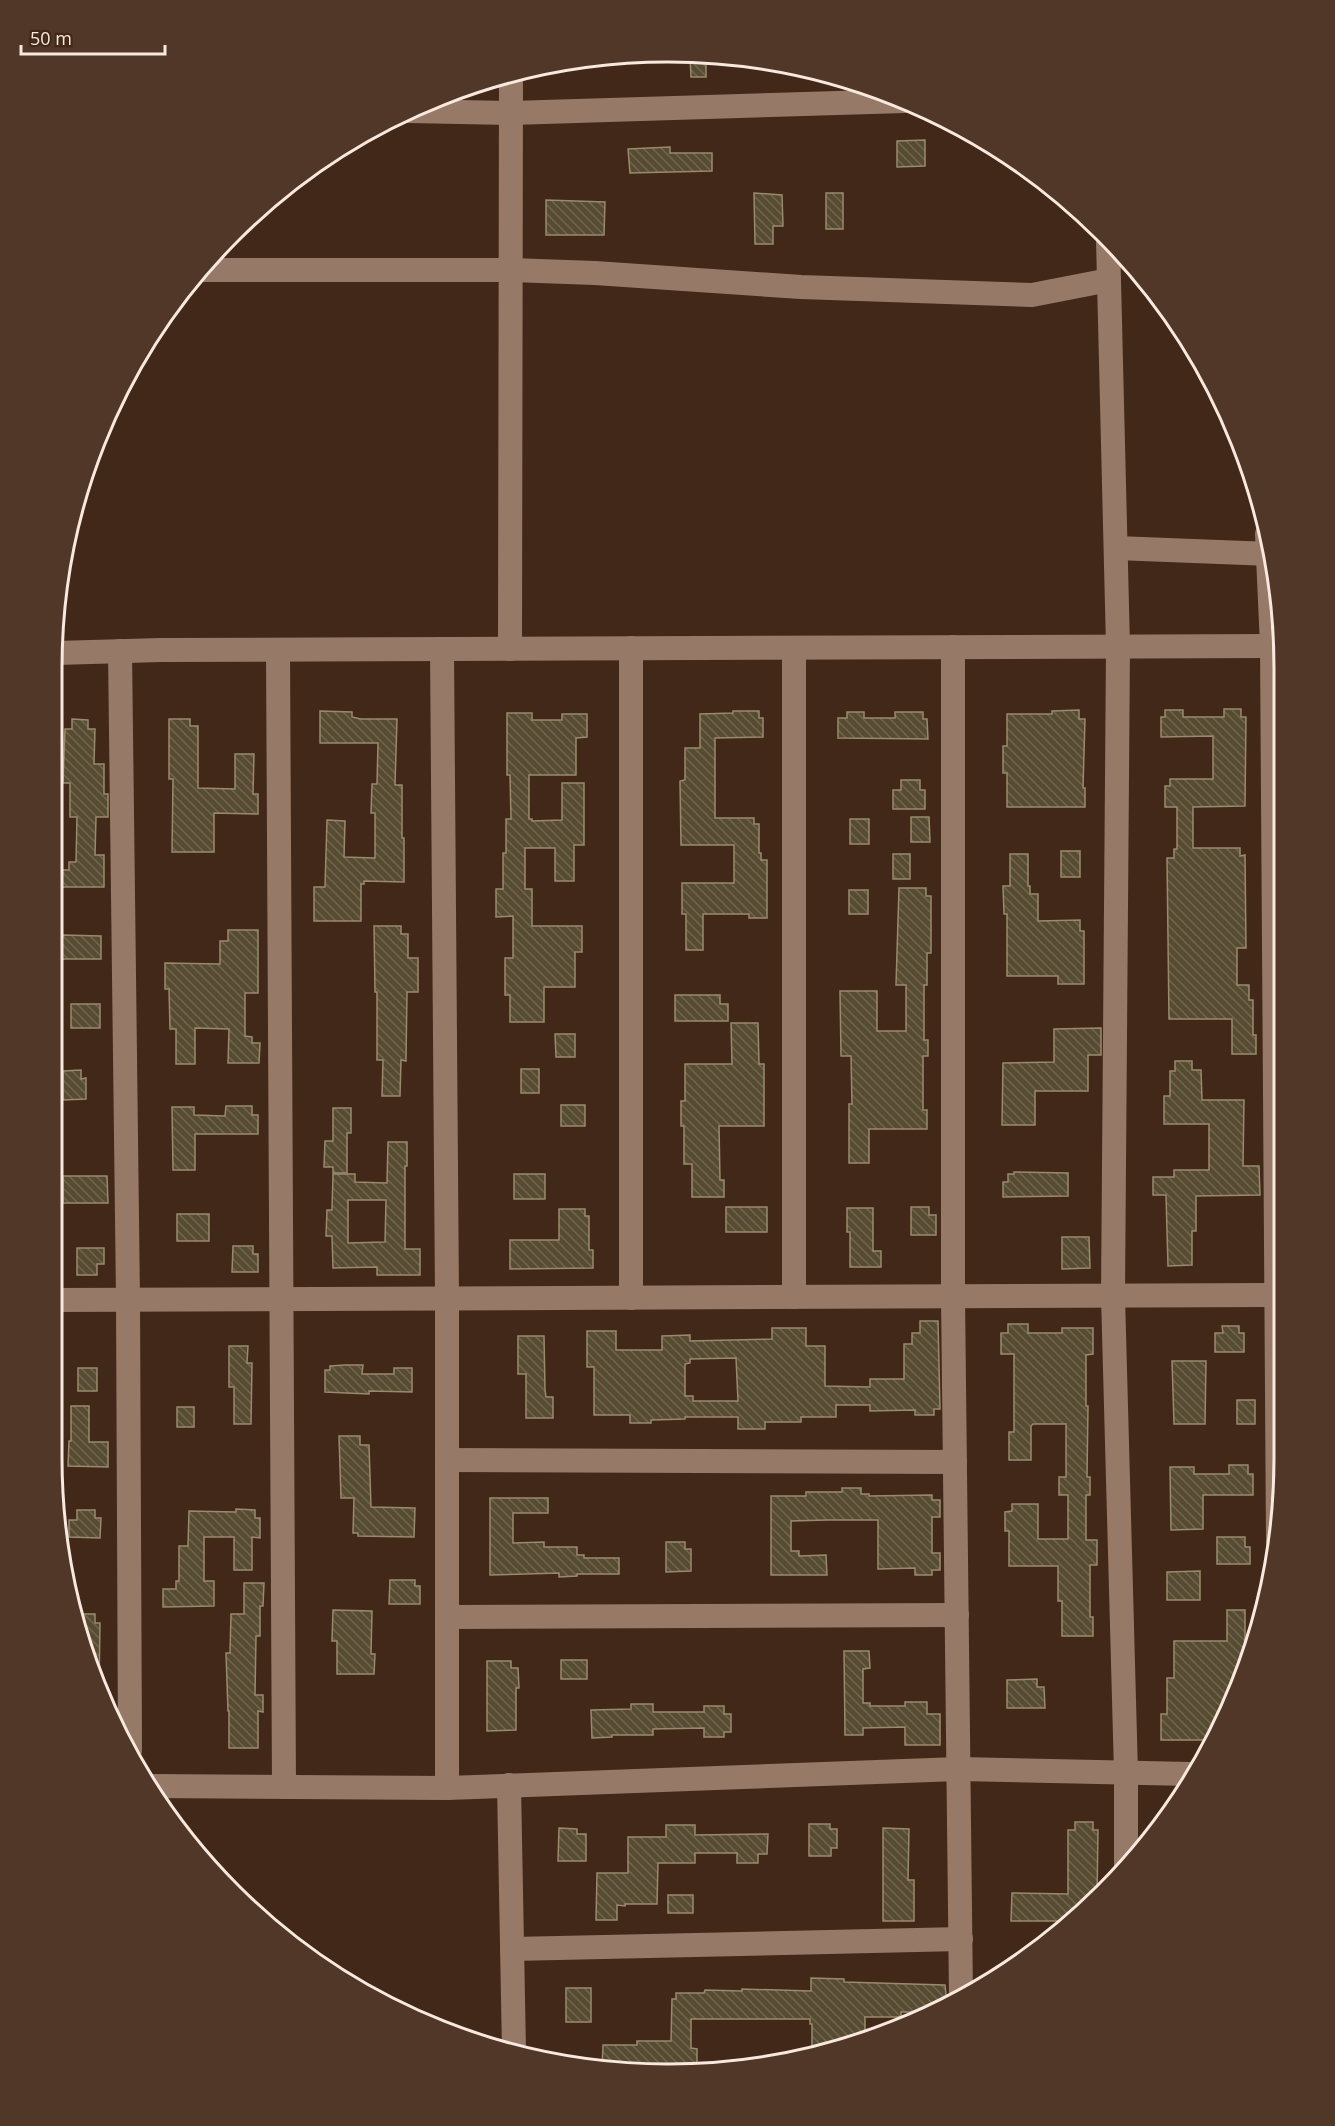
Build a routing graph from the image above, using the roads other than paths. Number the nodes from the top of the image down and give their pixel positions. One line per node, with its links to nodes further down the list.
1 (511, 82): 4 (street)
2 (882, 102): 4 (street)
3 (429, 111): 4 (street)
4 (511, 112): 7 (street)
5 (1108, 252): 8 (street)
6 (210, 270): 7 (street)
7 (511, 270): 8 (street); 17 (street)
8 (1109, 280): 10 (street)
9 (1262, 547): 10 (street)
10 (1116, 548): 13 (street)
11 (1273, 646): 13 (street)
12 (953, 647): 13 (street); 15 (street); 22 (street)
13 (1118, 647): 23 (street)
14 (631, 648): 15 (street); 17 (street); 27 (street)
15 (794, 648): 24 (street)
16 (442, 649): 17 (street); 18 (street); 26 (street)
17 (510, 649)
18 (278, 650): 19 (street); 25 (street)
19 (120, 651): 20 (street); 28 (street)
20 (62, 653)
21 (1274, 1295): 23 (street)
22 (953, 1296): 23 (street); 24 (street); 31 (street)
23 (1113, 1296): 36 (street)
24 (794, 1297): 27 (street)
25 (281, 1298): 26 (street); 28 (street); 40 (street)
26 (447, 1298): 27 (street); 30 (street)
27 (631, 1298)
28 (128, 1299): 29 (street); 34 (street)
29 (62, 1300)
30 (447, 1460): 31 (street); 33 (street)
31 (955, 1462): 32 (street)
32 (957, 1615): 33 (street); 35 (street)
33 (447, 1617): 41 (street)
34 (130, 1738)
35 (958, 1769): 36 (street); 38 (street); 43 (street)
36 (1126, 1773): 37 (street); 42 (street)
37 (1184, 1774)
38 (509, 1785): 41 (street); 44 (street)
39 (158, 1786): 40 (street)
40 (284, 1787): 41 (street)
41 (447, 1788)
42 (1126, 1854)
43 (960, 1939): 44 (street); 45 (street)
44 (512, 1949): 46 (street)
45 (961, 1988)
46 (514, 2045)

